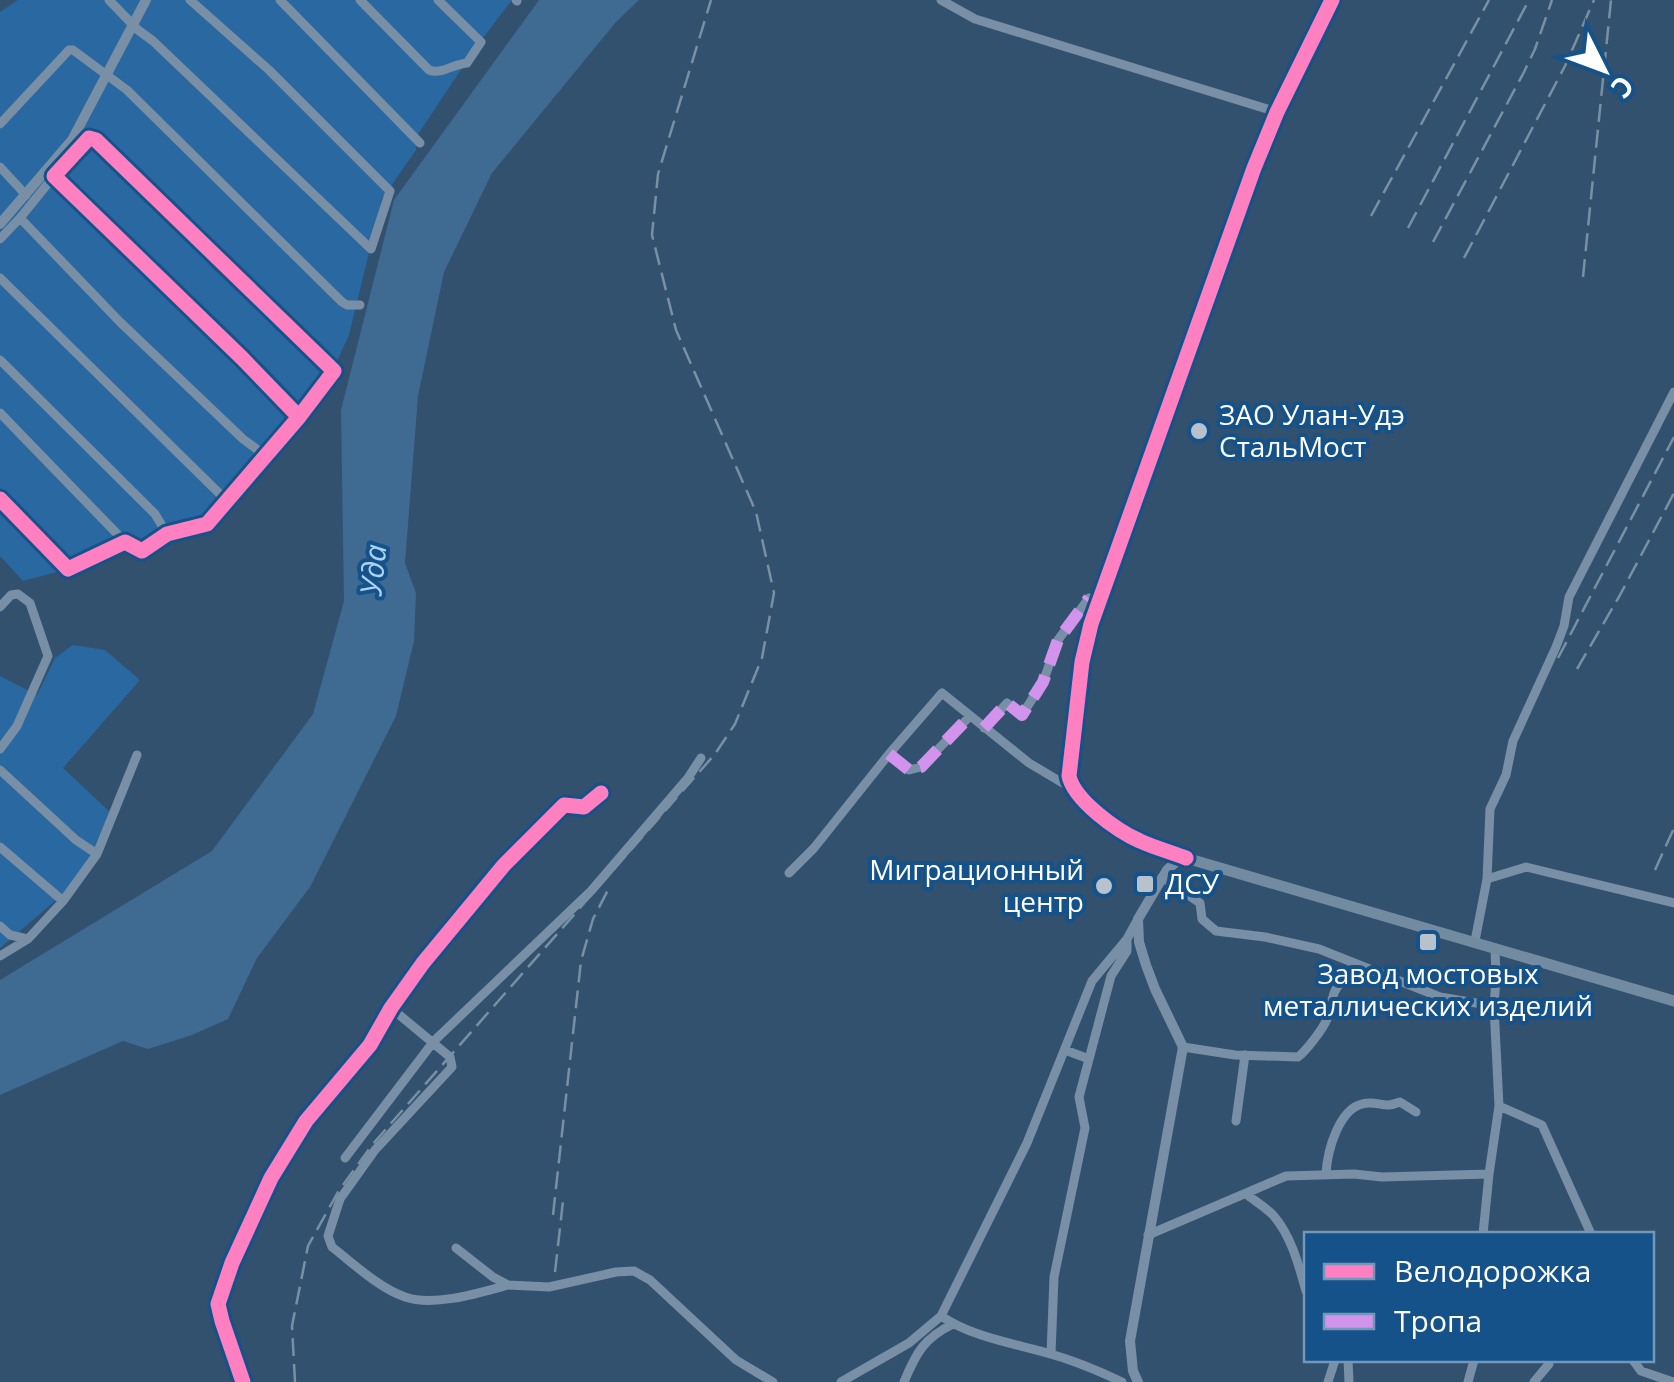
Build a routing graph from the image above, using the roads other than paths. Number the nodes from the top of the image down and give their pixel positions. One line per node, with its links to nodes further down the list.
1 (109, 0): 9 (street)
2 (146, 0): 9 (street)
3 (190, 0): 9 (street)
4 (280, 0): 13 (street)
5 (360, 0): 6 (street)
6 (438, 0)
7 (941, 0): 11 (street)
8 (1332, 0): 11 (street)
9 (132, 24): 10 (street)
10 (104, 76): 12 (street); 16 (street); 21 (street)
11 (1277, 112): 40 (street)
12 (0, 124)
13 (420, 143)
14 (0, 167): 16 (street)
15 (54, 176): 17 (street); 25 (street); 25 (street)
16 (26, 195): 17 (street)
17 (19, 214): 18 (street); 19 (street); 26 (street)
18 (0, 224)
19 (0, 238)
20 (0, 278): 28 (street)
21 (360, 304)
22 (0, 360): 29 (street)
23 (1674, 392): 48 (street)
24 (0, 413): 30 (street)
25 (299, 417): 26 (street)
26 (266, 456): 28 (street)
27 (0, 499): 30 (street)
28 (227, 501): 29 (street)
29 (167, 534): 30 (street)
30 (125, 542)
31 (1089, 598): 34 (street)
32 (0, 607): 35 (street)
33 (970, 716): 34 (street); 36 (street); 36 (street)
34 (984, 728): 40 (street)
35 (0, 749)
36 (889, 754): 46 (street)
37 (137, 755): 44 (street)
38 (701, 758): 62 (street)
39 (0, 770): 44 (street)
40 (1071, 788): 42 (street)
41 (601, 793): 61 (street)
42 (1151, 845): 45 (street); 47 (street)
43 (0, 846): 49 (street)
44 (97, 854): 49 (street)
45 (1186, 858): 47 (street); 55 (main road)
46 (789, 873)
47 (1164, 873): 51 (street); 58 (street)
48 (1486, 880): 50 (street); 55 (street)
49 (63, 901): 53 (street)
50 (1674, 903)
51 (1138, 919): 54 (street); 63 (street)
52 (0, 926): 53 (street)
53 (28, 939): 57 (street)
54 (1127, 940): 64 (street); 66 (street)
55 (1475, 942): 56 (main road)
56 (1495, 948): 59 (main road); 60 (street)
57 (0, 956)
58 (1372, 971): 60 (street); 65 (street)
59 (1674, 1001)
60 (1494, 1006): 67 (street)
61 (391, 1008): 62 (street); 85 (street)
62 (434, 1041): 70 (street); 79 (street)
63 (1183, 1047): 65 (street); 76 (street)
64 (1064, 1050): 66 (street); 80 (street)
65 (1245, 1055): 69 (street)
66 (1090, 1060): 82 (street)
67 (1499, 1106): 71 (street); 75 (street)
68 (1416, 1112): 72 (street)
69 (1236, 1120)
70 (344, 1158)
71 (1488, 1174): 72 (street); 74 (street)
72 (1326, 1175): 73 (street)
73 (1246, 1194): 76 (street); 78 (street)
74 (1484, 1232)
75 (1590, 1232)
76 (1148, 1235): 90 (street)
77 (456, 1248): 79 (street)
78 (1304, 1284)
79 (508, 1285): 86 (street)
80 (942, 1316): 81 (street); 87 (street)
81 (953, 1324): 82 (street); 88 (street)
82 (1050, 1354): 89 (street)
83 (1550, 1362): 91 (street)
84 (1635, 1362): 92 (street)
85 (243, 1382)
86 (774, 1382)
87 (840, 1382)
88 (904, 1382)
89 (1122, 1382)
90 (1138, 1382)
91 (1534, 1382)
92 (1672, 1382)

